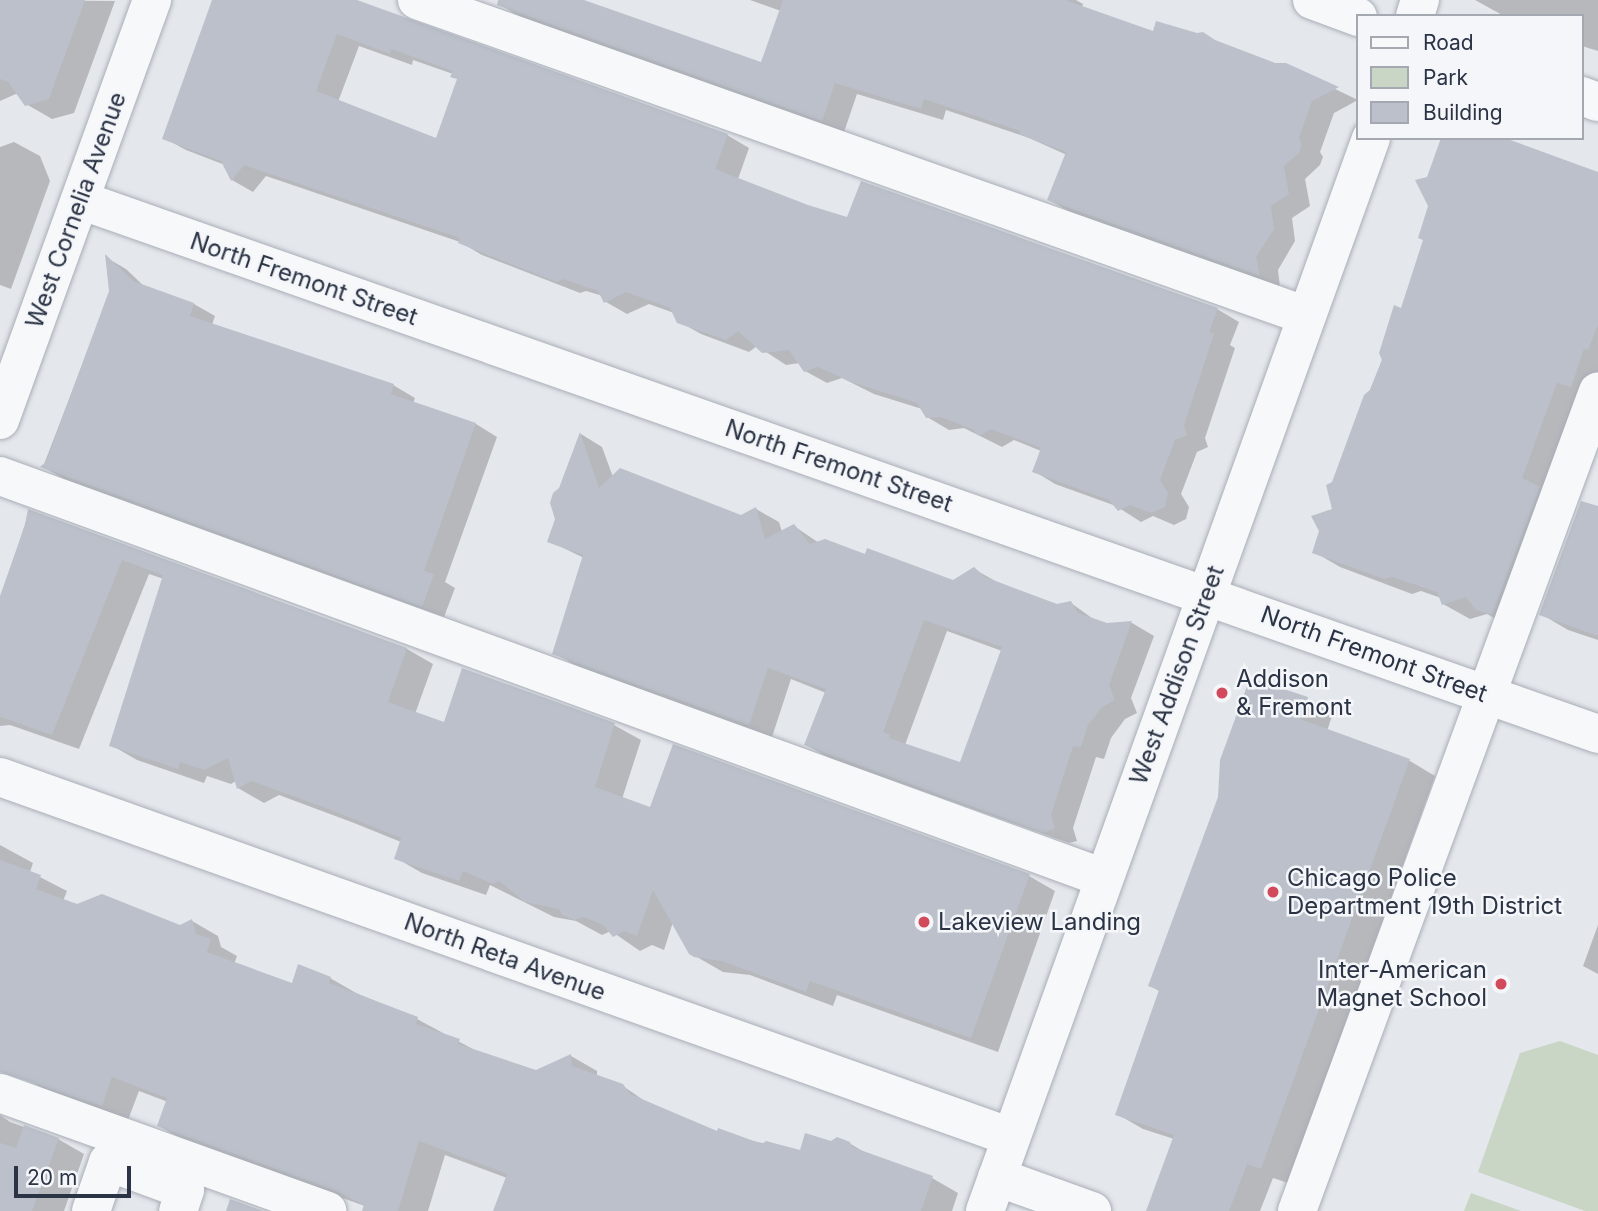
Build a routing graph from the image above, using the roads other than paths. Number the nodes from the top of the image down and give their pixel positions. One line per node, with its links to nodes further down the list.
1 (152, 0): 6 (street, West Cornelia Avenue)
2 (417, 0): 7 (street)
3 (1312, 0): 4 (street)
4 (1356, 16)
5 (1370, 140): 7 (street, West Addison Street)
6 (80, 200): 9 (street, West Cornelia Avenue); 11 (street, North Fremont Street)
7 (1307, 316): 11 (street, West Addison Street)
8 (1596, 404): 12 (street)
9 (0, 420)
10 (0, 476): 15 (street)
11 (1206, 594): 12 (street, North Fremont Street); 15 (street, West Addison Street)
12 (1485, 694): 13 (street, North Fremont Street); 23 (street)
13 (1598, 734)
14 (0, 777): 17 (street, North Reta Avenue)
15 (1104, 878): 17 (street, West Addison Street)
16 (0, 1093): 21 (street)
17 (1011, 1137): 18 (street, West Addison Street)
18 (991, 1194): 22 (street)
19 (90, 1211): 20 (street)
20 (178, 1211)
21 (327, 1211)
22 (1092, 1211)
23 (1297, 1211)

